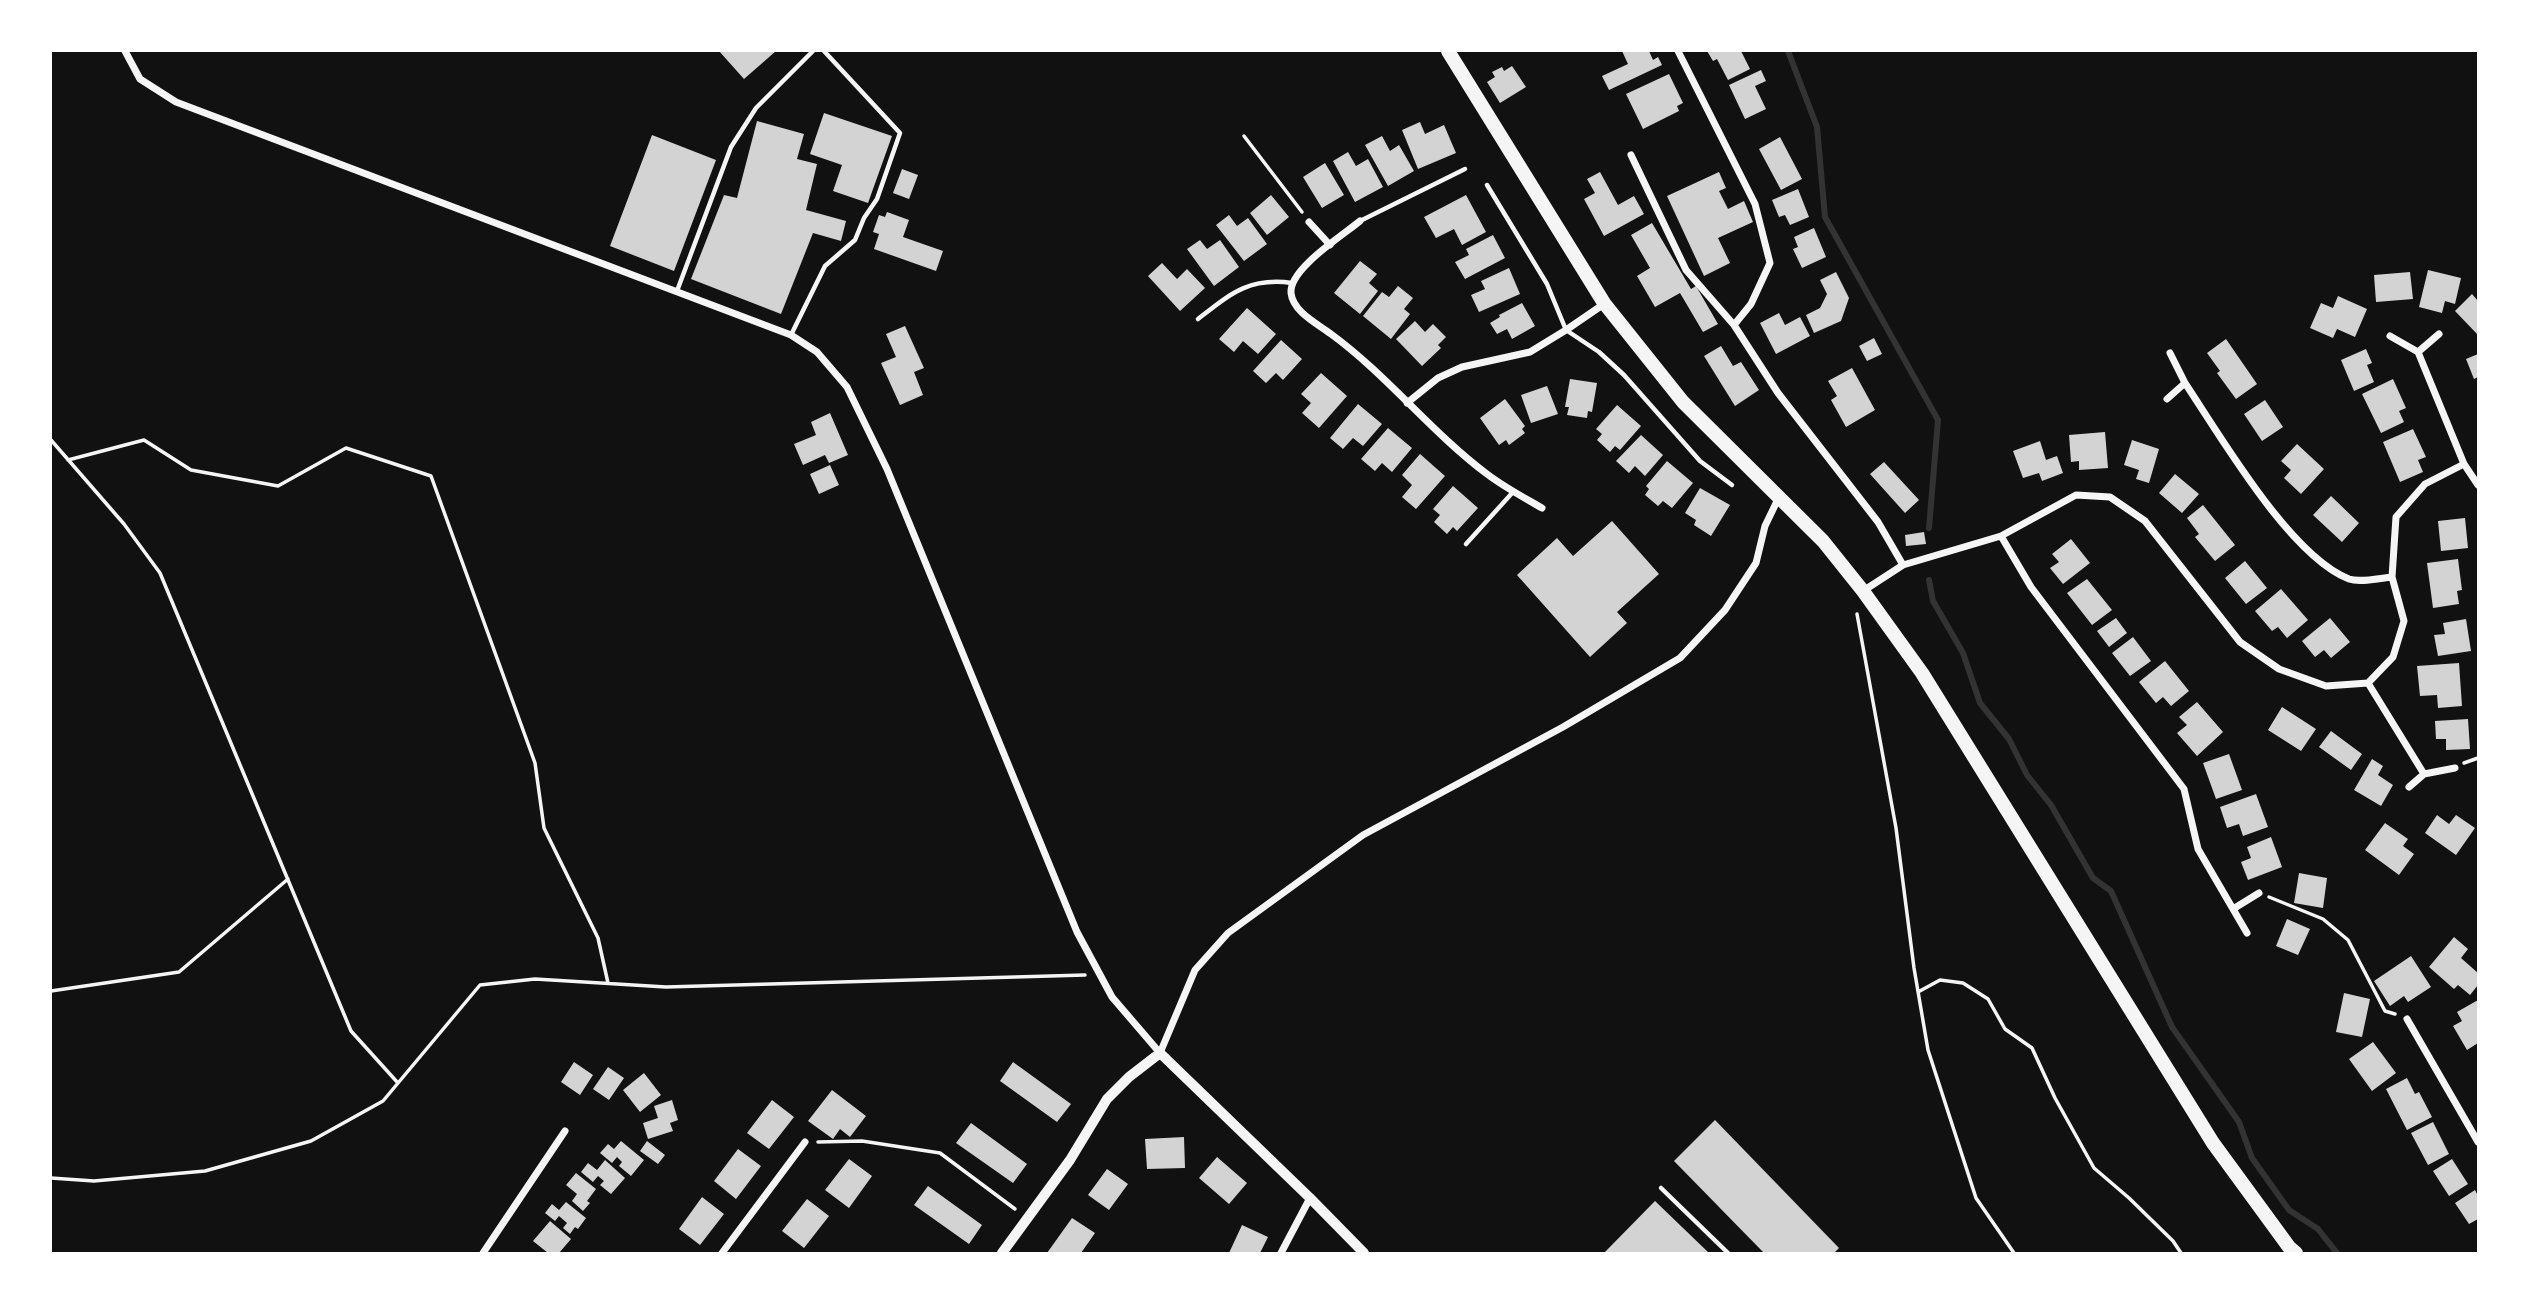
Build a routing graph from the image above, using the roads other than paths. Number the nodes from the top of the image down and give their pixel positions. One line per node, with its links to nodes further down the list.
1 (125, 51): 13 (street)
2 (813, 51): 13 (lane)
3 (824, 51): 19 (lane)
4 (1448, 51): 14 (main road)
5 (1678, 51): 16 (street)
6 (1631, 155): 16 (street)
7 (1465, 169): 9 (lane)
8 (1487, 185): 17 (lane)
9 (1360, 221): 11 (street)
10 (1309, 222): 11 (street)
11 (1330, 246): 12 (street)
12 (1292, 283): 15 (lane); 25 (street)
13 (677, 292): 19 (street)
14 (1604, 303): 17 (street); 30 (main road)
15 (1198, 319)
16 (1734, 325): 34 (street)
17 (1566, 330): 25 (street); 27 (lane)
18 (2439, 334): 21 (street)
19 (791, 335): 45 (street)
20 (2389, 336): 21 (street)
21 (2418, 352): 26 (street)
22 (2170, 353): 23 (street)
23 (2185, 383): 24 (street); 35 (street)
24 (2167, 398)
25 (1406, 403): 29 (street)
26 (2465, 464): 28 (street); 35 (street)
27 (1732, 485)
28 (2478, 485)
29 (1513, 492): 31 (street); 33 (lane)
30 (1779, 496): 36 (main road); 45 (street)
31 (1542, 508)
32 (2001, 536): 34 (street); 37 (street); 42 (street)
33 (1466, 544)
34 (1903, 565): 36 (street)
35 (2392, 577): 37 (street)
36 (1863, 591): 57 (main road)
37 (2368, 683): 39 (street)
38 (2455, 768): 39 (street)
39 (2424, 774): 40 (street)
40 (2409, 787)
41 (2259, 893): 42 (street)
42 (2233, 909): 43 (street)
43 (2247, 933)
44 (2407, 1019): 48 (street)
45 (1160, 1053): 50 (street); 53 (street)
46 (565, 1130): 51 (street)
47 (805, 1142): 52 (street)
48 (2478, 1142)
49 (1661, 1188): 56 (lane)
50 (1311, 1198): 54 (street); 55 (street)
51 (483, 1253)
52 (722, 1253)
53 (1002, 1253)
54 (1281, 1253)
55 (1364, 1253)
56 (1728, 1253)
57 (2296, 1253)

